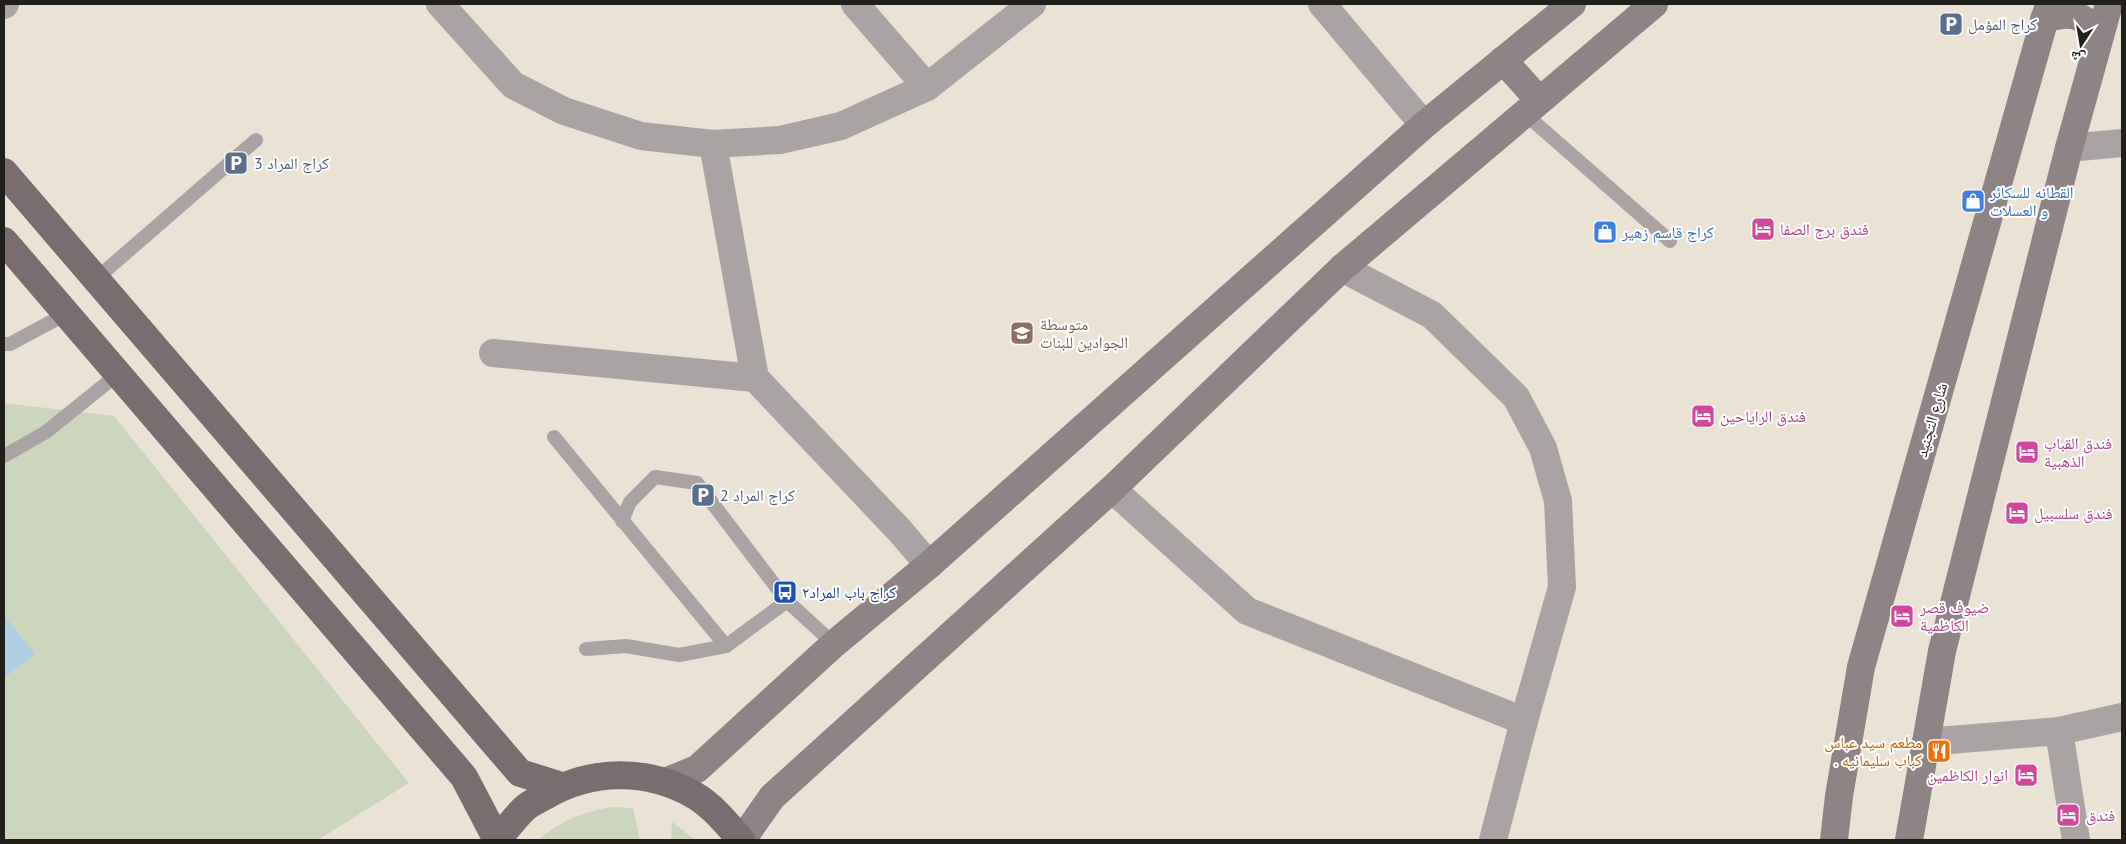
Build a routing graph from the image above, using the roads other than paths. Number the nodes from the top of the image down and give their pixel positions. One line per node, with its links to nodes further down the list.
1 (440, 4): 16 (street)
2 (856, 4): 11 (street)
3 (1032, 4): 11 (street)
4 (1322, 4): 13 (street)
5 (1572, 4): 10 (street)
6 (1654, 4): 12 (street)
7 (2109, 4): 9 (street)
8 (2047, 11): 9 (street); 46 (street, شارع التجنيد)
9 (2100, 36): 17 (street)
10 (1503, 60): 12 (street); 13 (street)
11 (927, 87): 16 (street)
12 (1531, 106): 20 (lane); 21 (street)
13 (1424, 125): 32 (street)
14 (256, 140): 22 (lane)
15 (2122, 143): 17 (street)
16 (713, 144): 27 (street)
17 (2069, 148): 40 (street)
18 (4, 172): 22 (main road)
19 (4, 241): 23 (main road)
20 (1670, 241)
21 (1342, 268): 30 (street); 38 (street)
22 (96, 279): 42 (main road)
23 (66, 314): 24 (lane); 26 (main road)
24 (4, 344)
25 (493, 353): 27 (street)
26 (118, 374): 29 (lane); 43 (main road)
27 (755, 378): 32 (street)
28 (554, 437): 31 (lane)
29 (4, 456)
30 (1112, 489): 38 (street); 44 (street)
31 (622, 521): 33 (lane); 35 (lane)
32 (929, 565): 34 (street)
33 (787, 601): 34 (lane); 35 (lane)
34 (834, 644): 41 (street)
35 (726, 646): 36 (lane)
36 (586, 649)
37 (2122, 717): 39 (street)
38 (1524, 721): 45 (street)
39 (2059, 731): 40 (street); 48 (street)
40 (1926, 742): 47 (street)
41 (665, 782): 42 (main road); 44 (main road)
42 (562, 786): 43 (main road)
43 (497, 840)
44 (741, 840)
45 (1493, 840)
46 (1834, 840)
47 (1909, 840)
48 (2076, 840)

